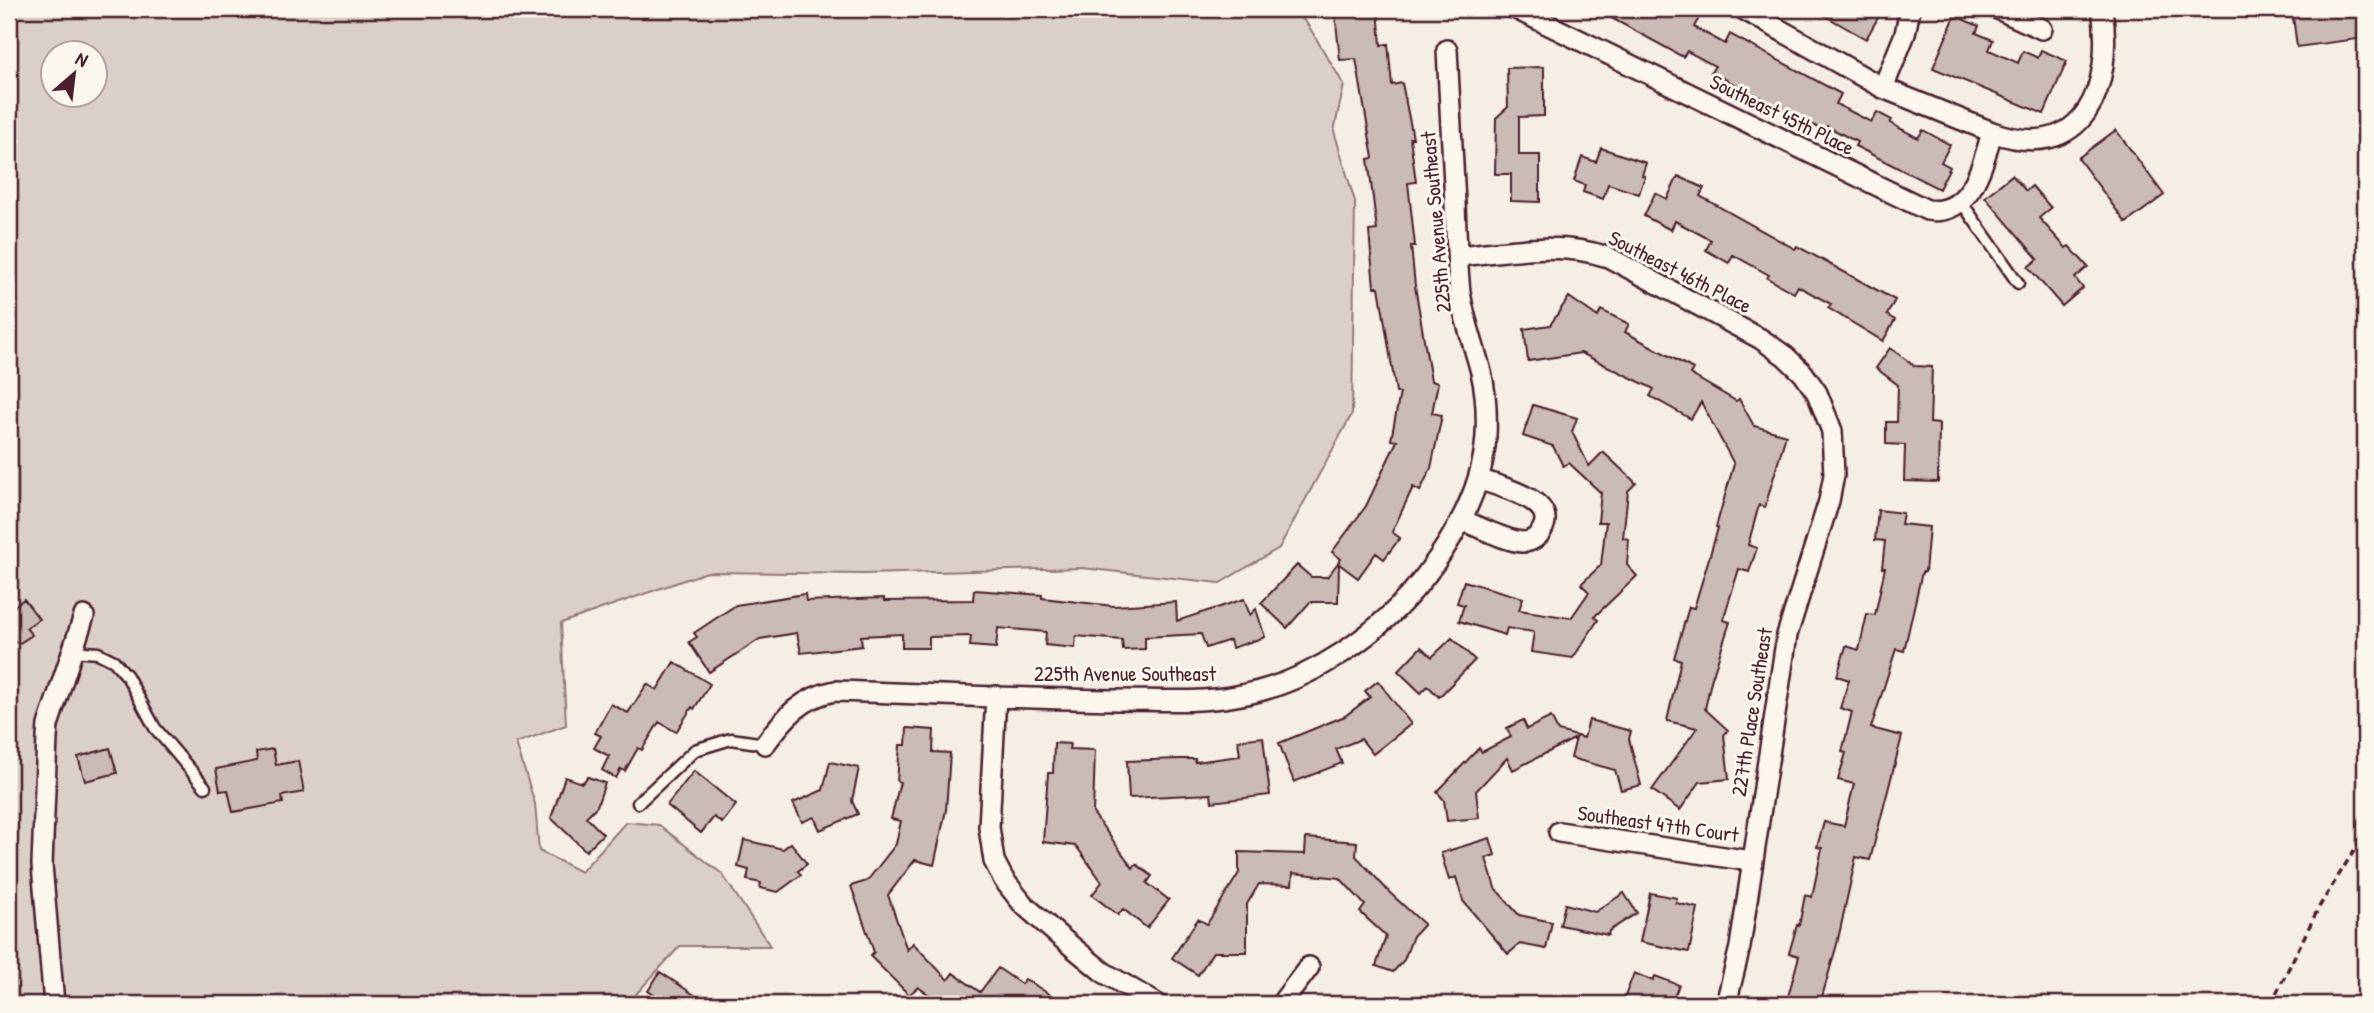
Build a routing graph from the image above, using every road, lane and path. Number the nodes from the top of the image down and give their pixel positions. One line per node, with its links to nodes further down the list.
1 (1516, 9): 10 (street, Southeast 45th Place)
2 (1743, 9): 8 (street)
3 (1910, 9): 8 (street)
4 (1998, 9): 6 (street)
5 (2102, 9): 9 (street)
6 (2042, 29)
7 (1447, 50): 11 (street, 225th Avenue Southeast)
8 (1883, 88): 9 (street)
9 (1992, 132): 10 (street)
10 (1960, 200): 12 (lane)
11 (1458, 256): 13 (street, Southeast 46th Place); 14 (street, 225th Avenue Southeast)
12 (2018, 283)
13 (1832, 431): 24 (street, 227th Place Southeast)
14 (1478, 479): 15 (street, 225th Avenue Southeast); 15 (street)
15 (1461, 520): 18 (street, 225th Avenue Southeast)
16 (84, 616): 17 (street)
17 (72, 651): 20 (lane); 26 (street)
18 (996, 696): 19 (street, 225th Avenue Southeast); 27 (street)
19 (765, 744): 21 (lane)
20 (205, 787)
21 (638, 803)
22 (1559, 832): 24 (street, Southeast 47th Court)
23 (2365, 833): 30 (path)
24 (1751, 861): 29 (street, 227th Place Southeast)
25 (1309, 967): 28 (street)
26 (54, 1004)
27 (1157, 1004)
28 (1280, 1004)
29 (1726, 1004)
30 (2271, 1004)

